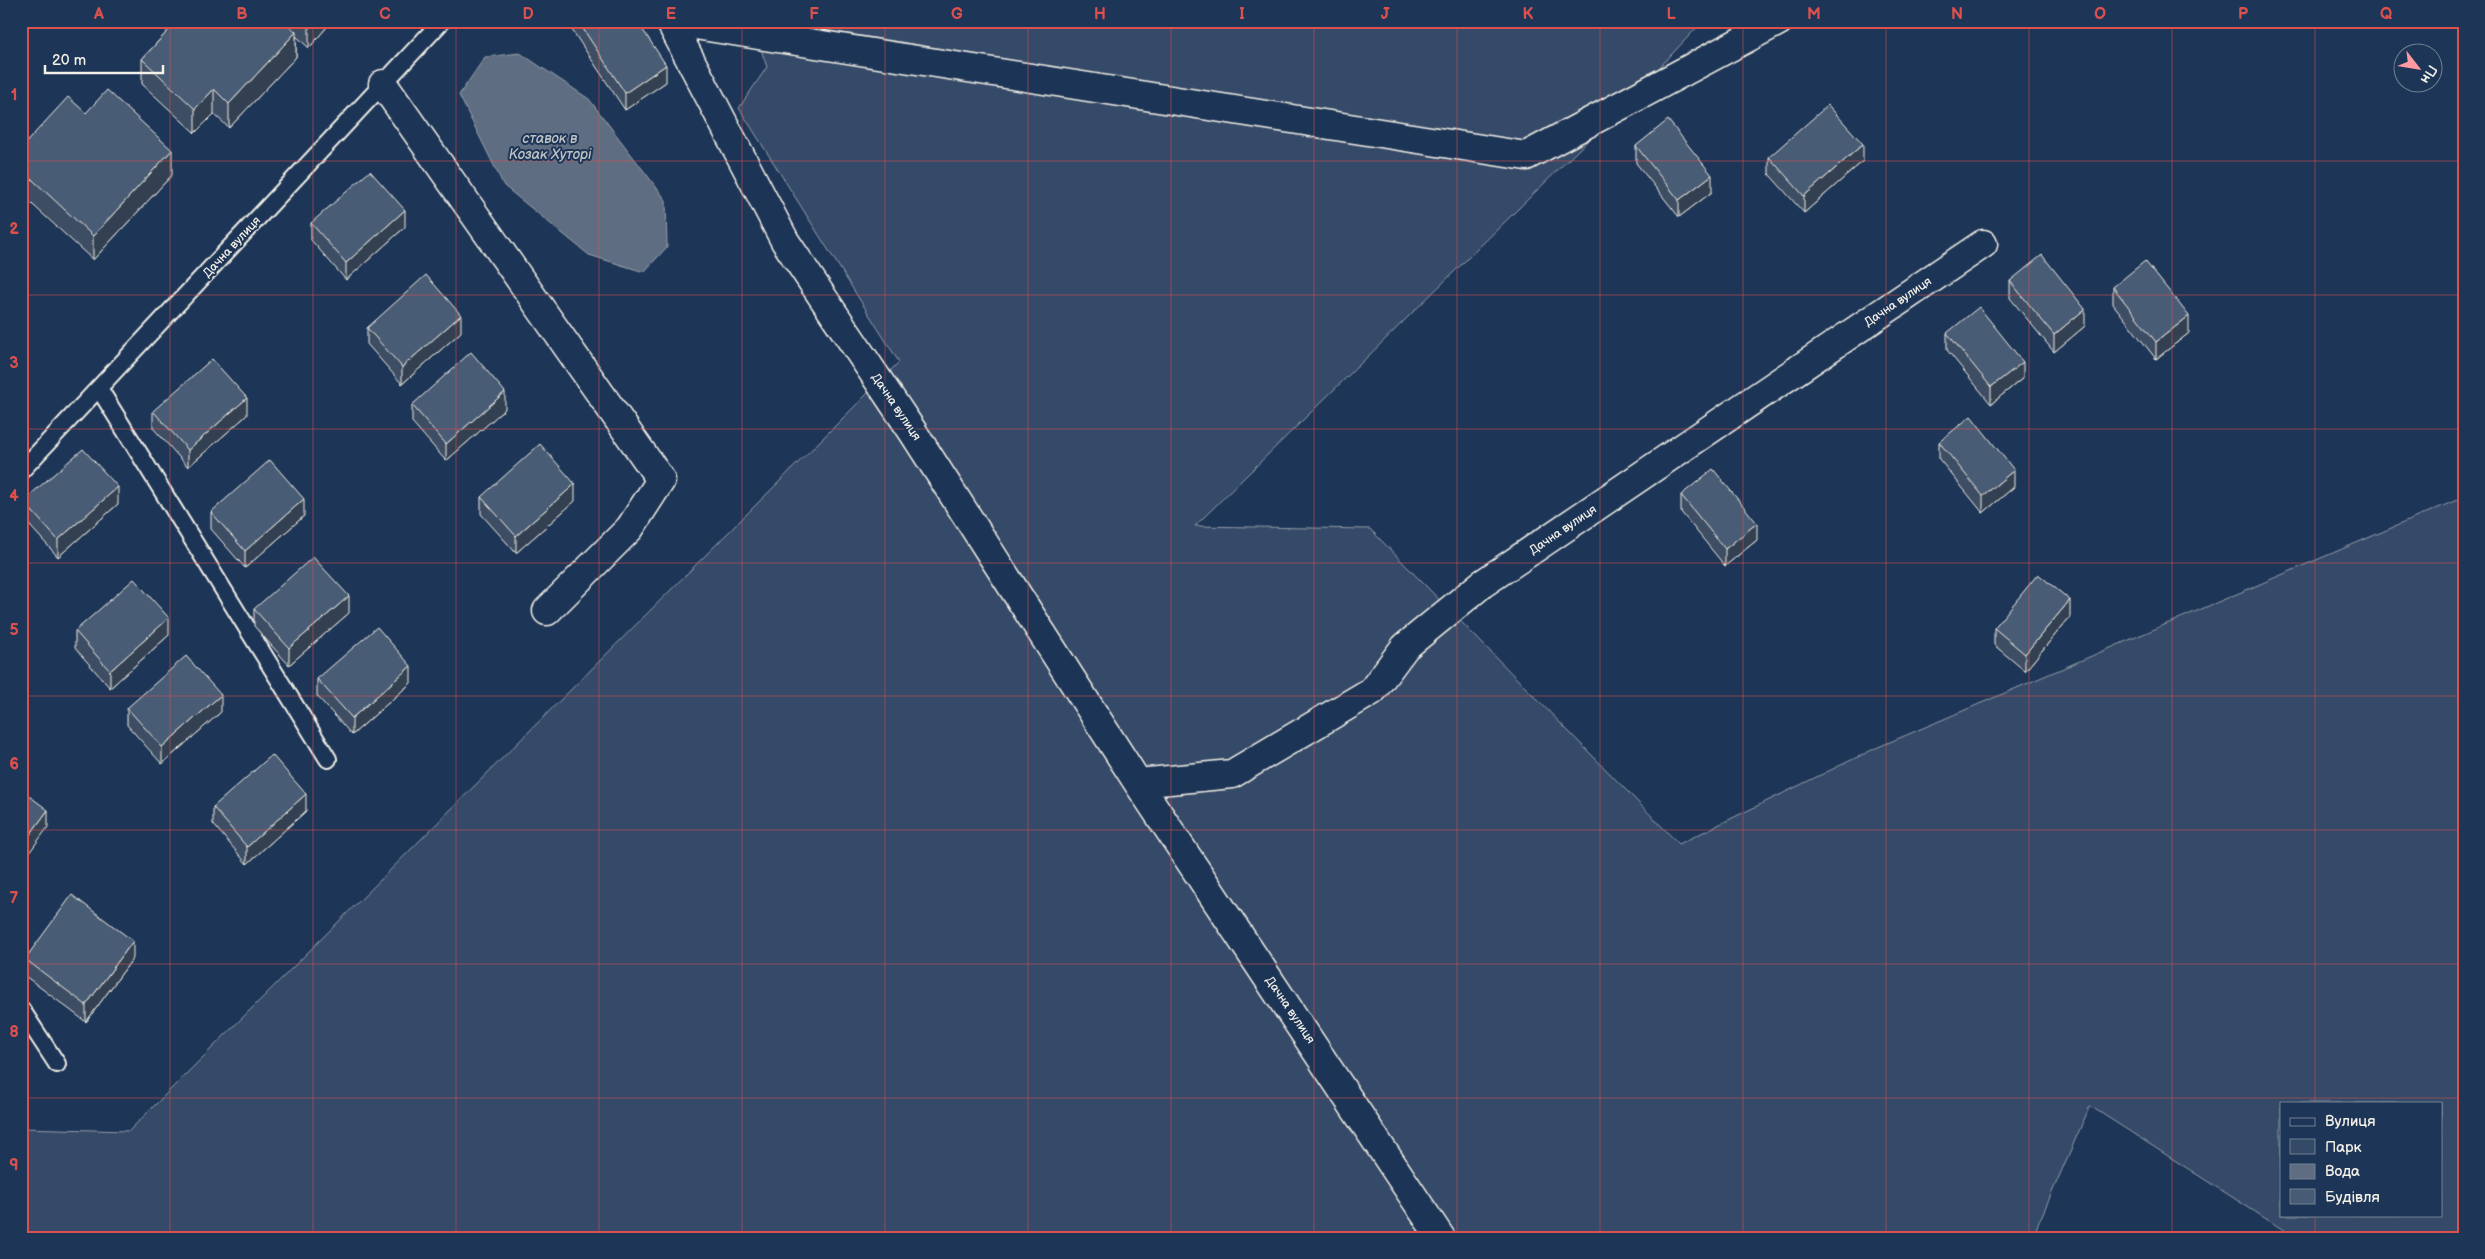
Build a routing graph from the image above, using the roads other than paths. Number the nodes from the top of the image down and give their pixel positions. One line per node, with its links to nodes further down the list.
1 (442, 21): 4 (lane, Дачна вулиця)
2 (670, 21): 3 (street); 10 (street, Дачна вулиця)
3 (1779, 21)
4 (383, 84): 6 (lane, Дачна вулиця); 8 (street)
5 (1983, 244): 10 (street, Дачна вулиця)
6 (100, 390): 7 (lane, Дачна вулиця); 9 (lane)
7 (21, 471)
8 (547, 611)
9 (328, 759)
10 (1138, 783): 13 (street, Дачна вулиця)
11 (21, 1009): 12 (lane)
12 (57, 1064)
13 (1441, 1238)

